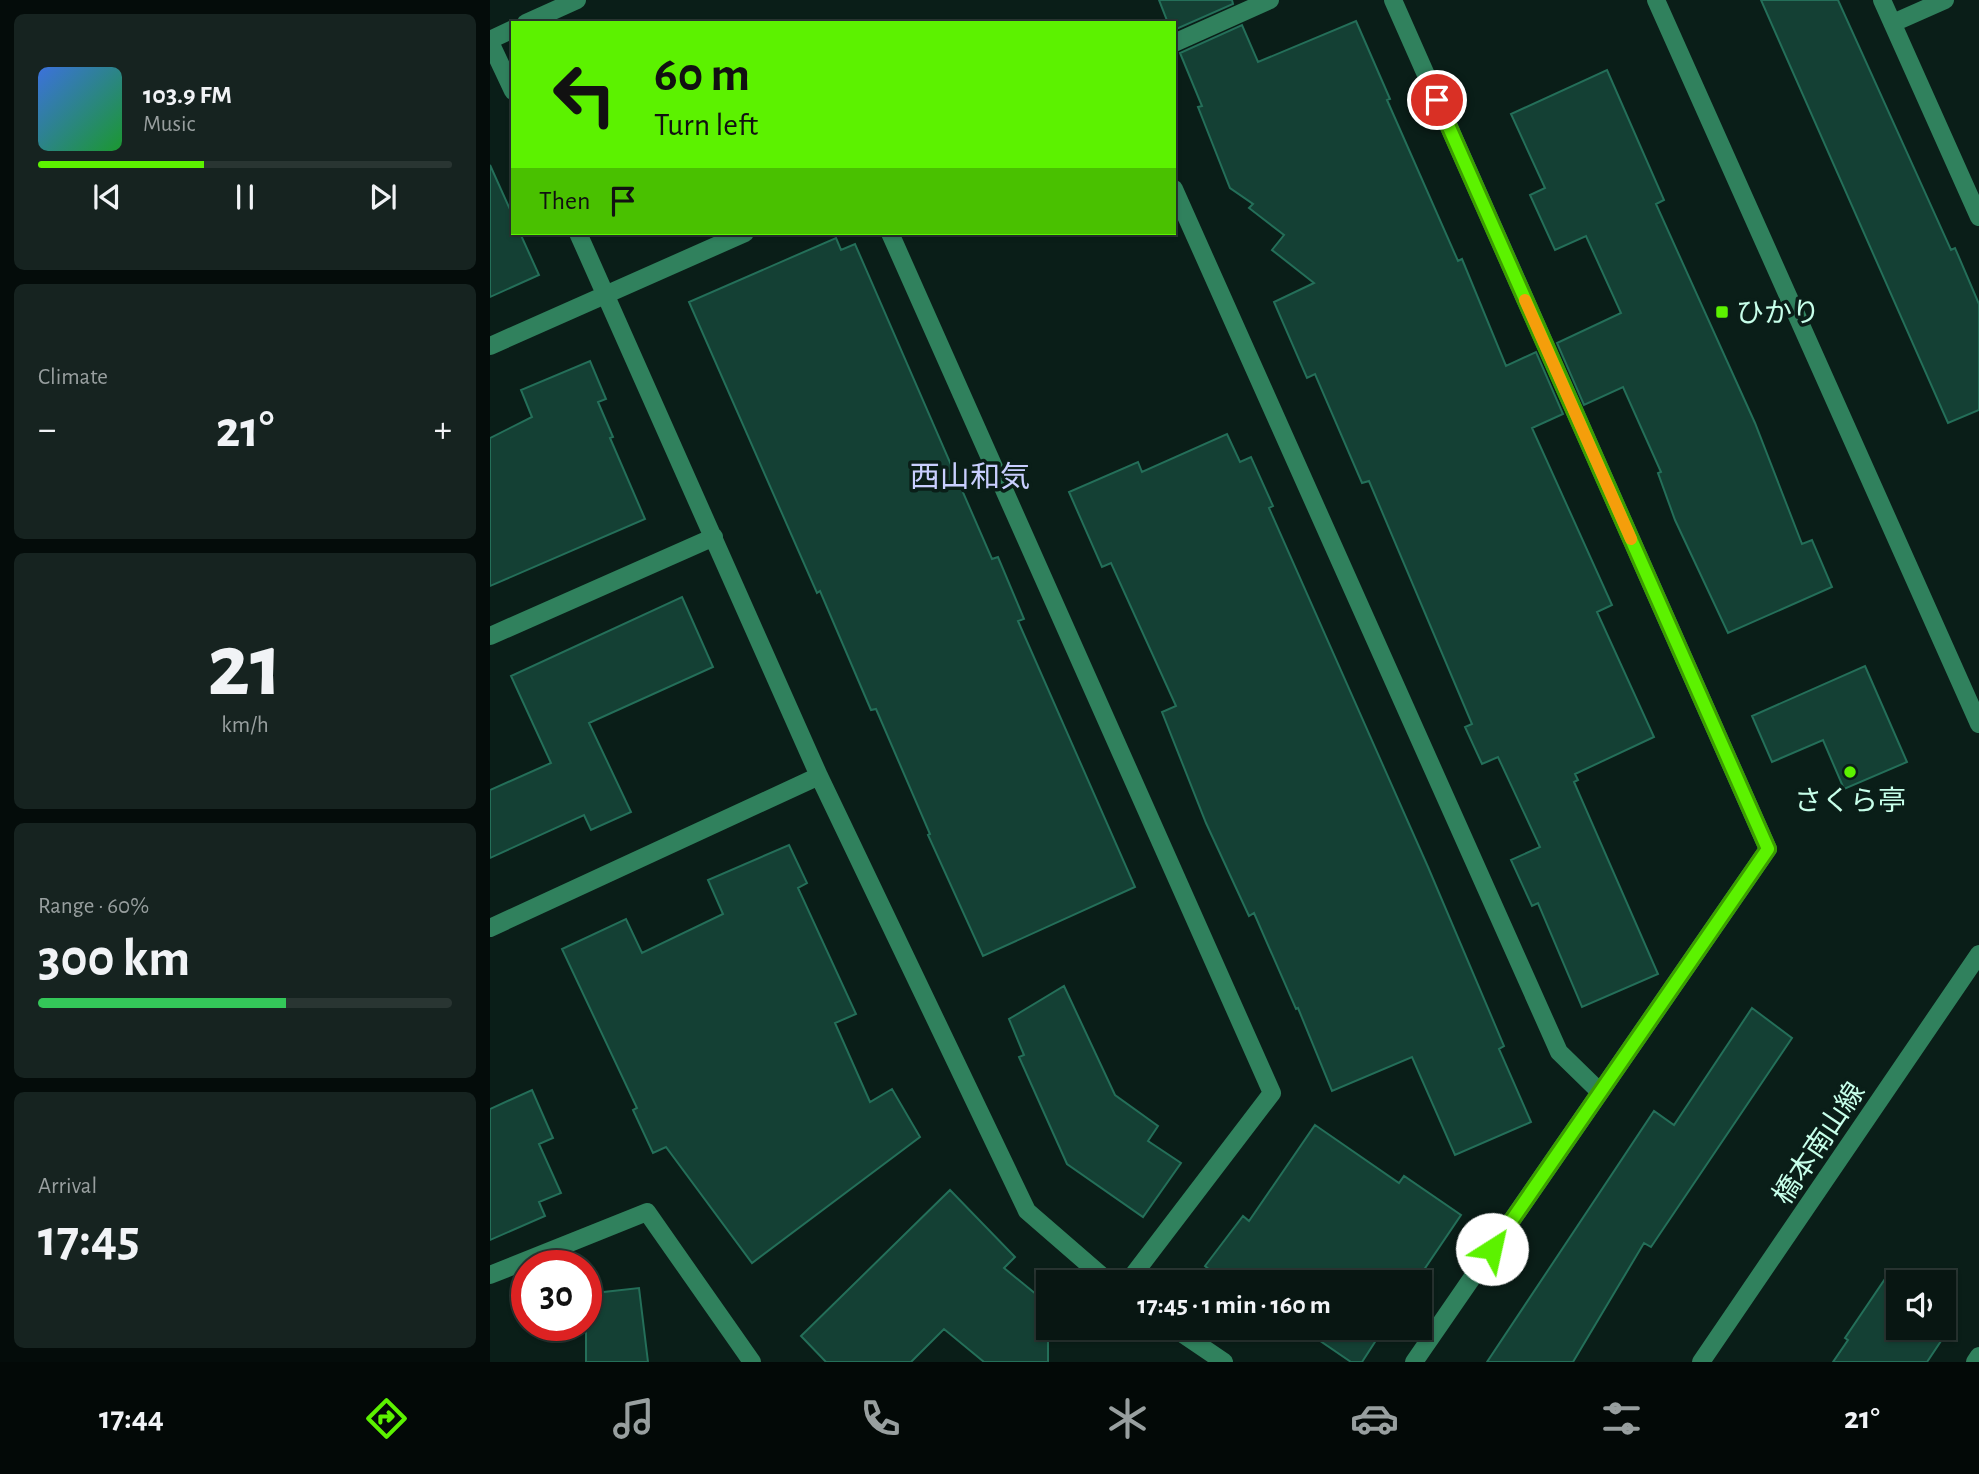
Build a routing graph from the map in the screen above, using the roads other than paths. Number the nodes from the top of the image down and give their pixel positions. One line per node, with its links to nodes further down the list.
1 (577, 0): 7 (street)
2 (1270, 0): 11 (street)
3 (1392, 0): 26 (street)
4 (1656, 0): 22 (street)
5 (1882, 0): 8 (street)
6 (1945, 0): 8 (street)
7 (530, 21)
8 (1893, 23): 14 (street)
9 (511, 30): 10 (street)
10 (490, 41): 12 (street)
11 (1176, 42)
12 (511, 87)
13 (1176, 193): 26 (street)
14 (1979, 217)
15 (579, 235): 18 (street)
16 (740, 235): 18 (street)
17 (891, 235): 28 (street)
18 (606, 294): 19 (street); 20 (street)
19 (490, 346)
20 (714, 537): 21 (street); 23 (street)
21 (490, 636)
22 (1979, 724)
23 (819, 776): 24 (street); 27 (street)
24 (490, 928)
25 (1979, 954): 35 (street, 橋本南山線)
26 (1600, 1091): 34 (street)
27 (1095, 1270)
28 (1137, 1270)
29 (490, 1275): 32 (street)
30 (1192, 1340): 33 (street)
31 (1979, 1356): 36 (street)
32 (752, 1362)
33 (1224, 1362)
34 (1414, 1362)
35 (1701, 1362)
36 (1975, 1362)

